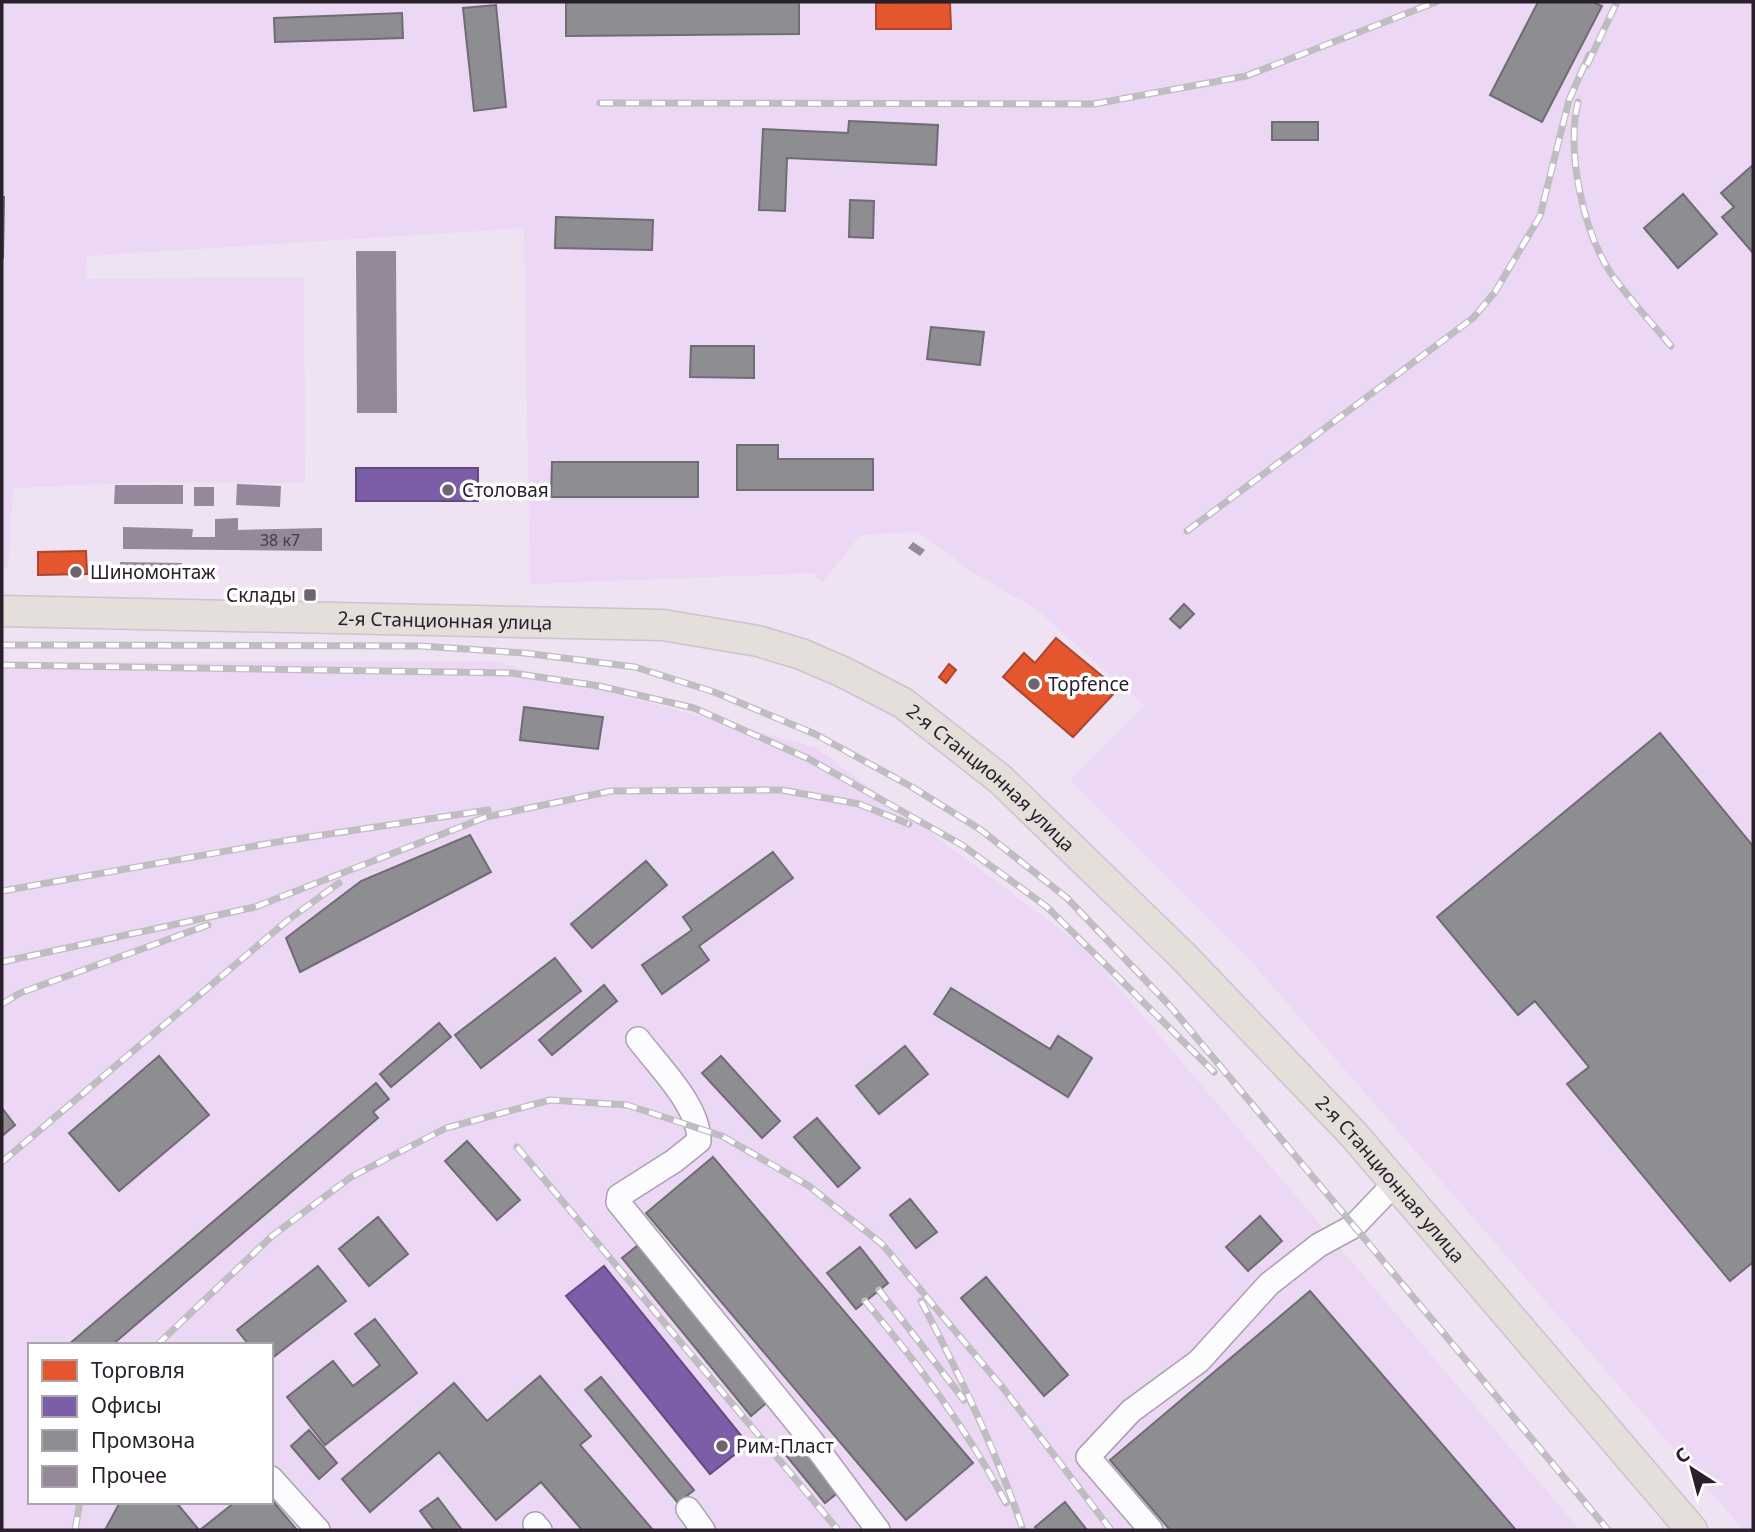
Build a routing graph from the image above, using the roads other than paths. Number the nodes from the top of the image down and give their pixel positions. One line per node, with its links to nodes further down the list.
1 (2, 611): 3 (main road, 2-я Станционная улица)
2 (638, 1039): 8 (lane)
3 (1395, 1183): 9 (lane); 10 (main road, 2-я Станционная улица)
4 (273, 1480): 6 (lane)
5 (688, 1509): 7 (lane)
6 (318, 1530)
7 (704, 1530)
8 (878, 1530)
9 (1151, 1530)
10 (1692, 1530)

